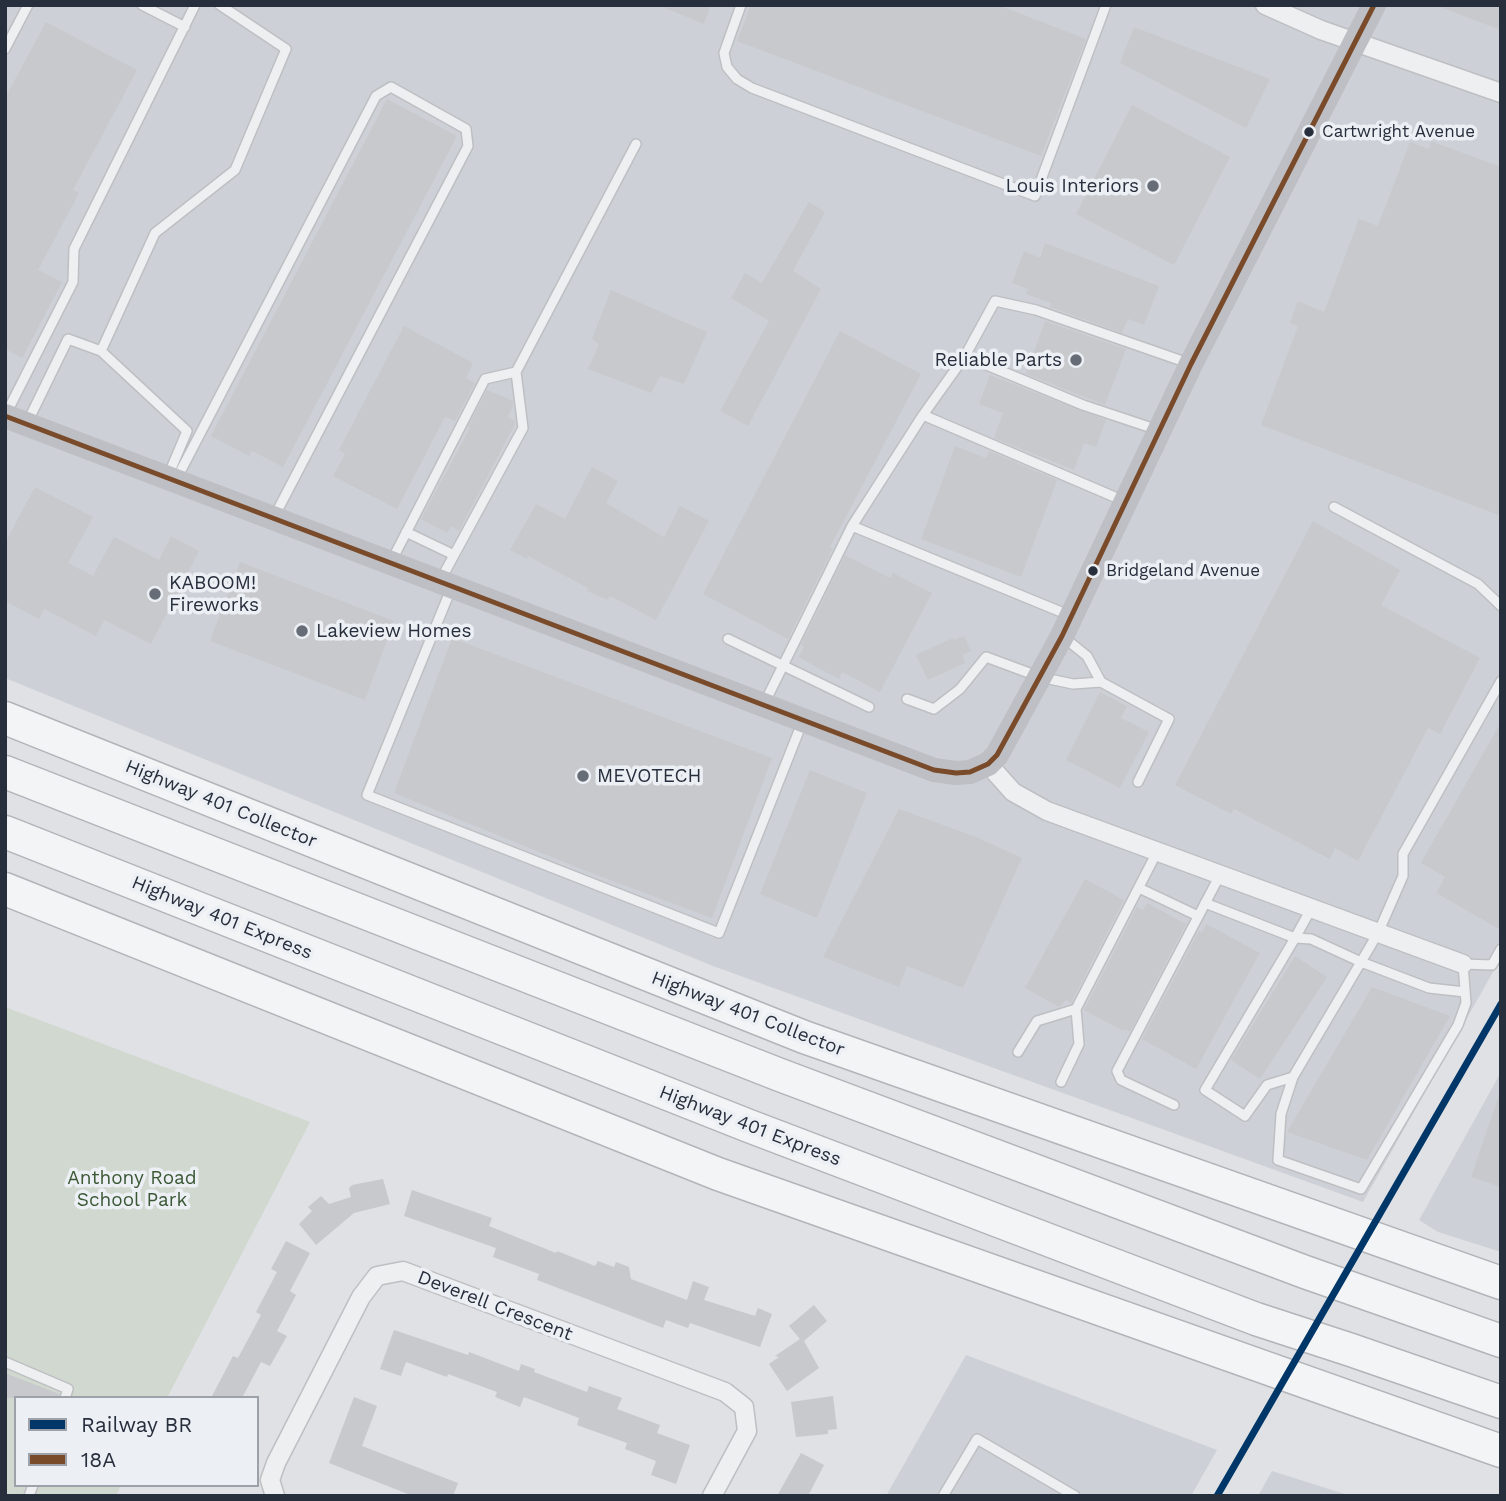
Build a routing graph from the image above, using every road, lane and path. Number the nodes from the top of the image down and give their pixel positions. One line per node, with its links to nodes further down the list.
1 (28, 5): 11 (lane)
2 (142, 5): 9 (lane)
3 (195, 5): 9 (lane)
4 (220, 5): 14 (lane)
5 (741, 5): 6 (lane)
6 (1106, 5)
7 (1265, 5): 10 (street)
8 (1374, 5): 10 (street)
9 (185, 27): 19 (lane)
10 (1354, 42): 12 (street); 16 (street)
11 (5, 49)
12 (1501, 93)
13 (636, 144): 17 (lane)
14 (101, 351): 19 (lane); 21 (lane)
15 (965, 356): 16 (lane); 18 (lane); 20 (lane)
16 (1191, 364): 20 (street)
17 (516, 372): 26 (lane); 27 (lane)
18 (923, 415): 22 (lane); 25 (lane)
19 (13, 419): 21 (street)
20 (1160, 431): 22 (street)
21 (172, 479): 24 (street); 24 (lane)
22 (1126, 502): 31 (street)
23 (1334, 507): 30 (lane)
24 (273, 518): 28 (street)
25 (852, 526): 31 (lane); 33 (lane)
26 (406, 532): 27 (lane); 28 (lane)
27 (454, 555): 29 (lane)
28 (390, 564): 29 (street)
29 (446, 585): 38 (street); 41 (lane)
30 (1501, 606)
31 (1067, 627): 34 (street); 36 (lane)
32 (728, 639): 33 (lane)
33 (783, 666): 38 (lane); 39 (lane)
34 (1040, 677): 36 (lane); 37 (lane); 42 (street)
35 (1501, 681): 53 (lane)
36 (1101, 682): 44 (lane)
37 (907, 699)
38 (763, 705): 41 (street)
39 (869, 707)
40 (5, 718): 64 (highway, Highway 401 Collector)
41 (803, 720): 42 (street)
42 (988, 764): 46 (street)
43 (5, 772): 65 (highway)
44 (1138, 782)
45 (5, 832): 68 (highway, Highway 401 Express)
46 (1157, 852): 47 (street); 48 (lane)
47 (1220, 875): 50 (lane); 51 (street)
48 (1139, 888): 52 (lane); 59 (lane)
49 (5, 889): 69 (highway)
50 (1205, 903): 52 (lane); 54 (lane)
51 (1311, 909): 53 (street); 54 (lane)
52 (1198, 916): 63 (lane)
53 (1378, 933): 56 (lane); 57 (street)
54 (1295, 938): 56 (lane); 61 (lane)
55 (1501, 950): 57 (lane)
56 (1361, 962): 58 (lane); 61 (lane)
57 (1463, 964): 58 (lane)
58 (1465, 992): 61 (lane)
59 (1076, 1009): 60 (lane); 62 (lane)
60 (1018, 1052)
61 (1293, 1077)
62 (1061, 1082)
63 (1174, 1105)
64 (1501, 1283)
65 (1501, 1340)
66 (5, 1362): 67 (lane)
67 (66, 1396)
68 (1501, 1402)
69 (1501, 1451)
70 (275, 1496): 71 (street, Deverell Crescent)
71 (712, 1496)
72 (943, 1496): 73 (lane)
73 (1075, 1496)

